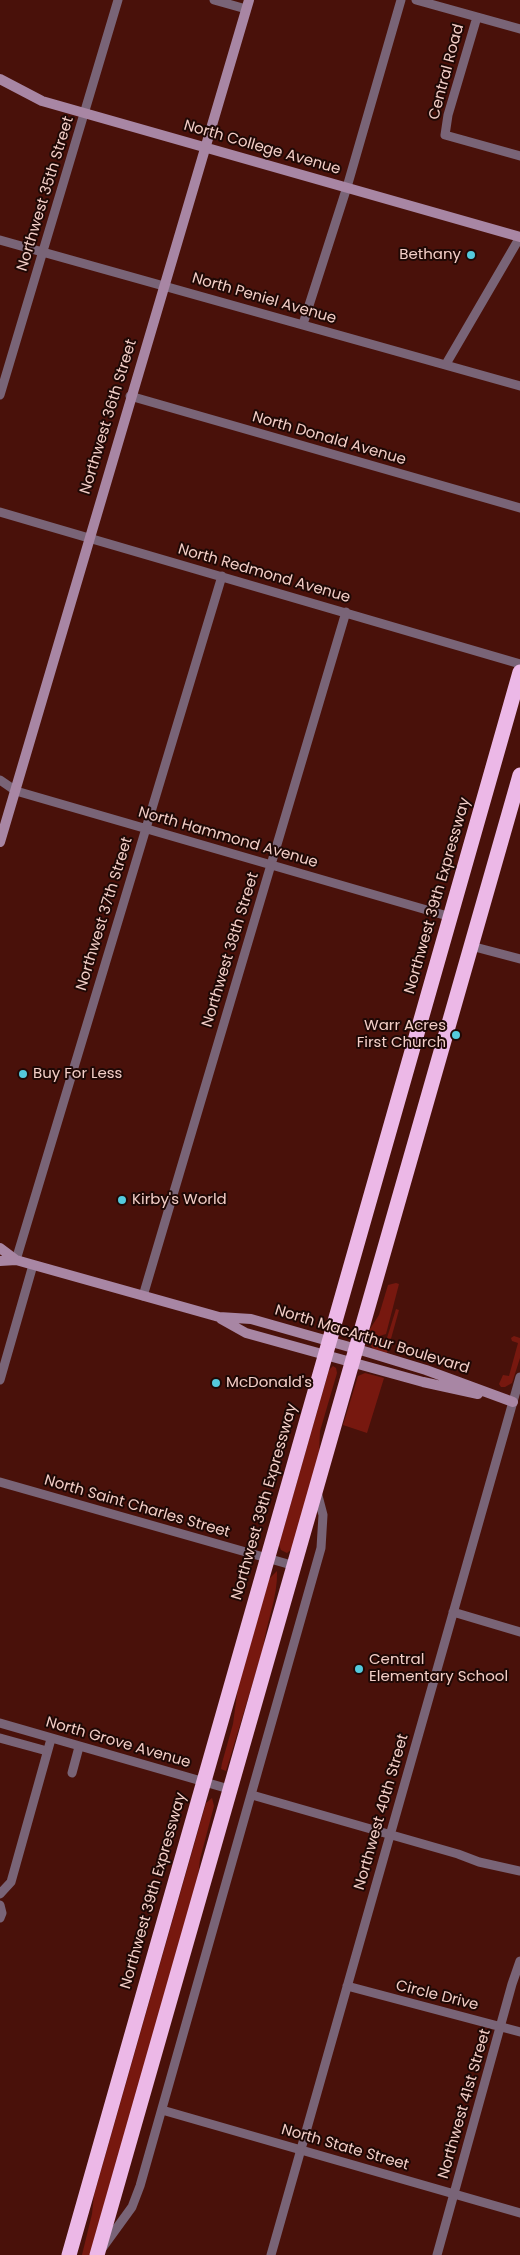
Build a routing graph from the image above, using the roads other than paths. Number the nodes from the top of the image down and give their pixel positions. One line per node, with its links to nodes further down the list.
1 (118, 0): 9 (street, Northwest 35th Street)
2 (214, 0): 5 (street)
3 (401, 0): 12 (street)
4 (416, 0): 6 (street)
5 (248, 4): 10 (main road, Northwest 36th Street)
6 (477, 17): 7 (street); 11 (street, Central Road)
7 (520, 29)
8 (0, 79): 9 (main road, North College Avenue)
9 (86, 113): 10 (main road, North College Avenue); 15 (street, Northwest 35th Street)
10 (206, 147): 12 (main road, North College Avenue); 16 (main road, Northwest 36th Street)
11 (520, 156)
12 (347, 187): 13 (main road, North College Avenue); 17 (street)
13 (520, 237): 18 (street)
14 (0, 240): 15 (street, North Peniel Avenue)
15 (42, 253): 16 (street, North Peniel Avenue); 20 (street, Northwest 35th Street)
16 (164, 285): 17 (street, North Peniel Avenue); 21 (main road, Northwest 36th Street)
17 (303, 324): 18 (street, North Peniel Avenue)
18 (446, 364): 19 (street, North Peniel Avenue)
19 (520, 386)
20 (0, 395)
21 (130, 396): 22 (street, North Donald Avenue); 24 (main road, Northwest 36th Street)
22 (520, 508)
23 (0, 512): 24 (street, North Redmond Avenue)
24 (89, 537): 25 (street, North Redmond Avenue); 31 (main road, Northwest 36th Street)
25 (222, 576): 26 (street, North Redmond Avenue); 34 (street, Northwest 37th Street)
26 (346, 612): 27 (street, North Redmond Avenue); 36 (street, Northwest 38th Street)
27 (520, 664)
28 (520, 672): 32 (highway, Northwest 39th Expressway)
29 (520, 775): 33 (highway)
30 (0, 780): 31 (street, North Hammond Avenue)
31 (16, 791): 34 (street, North Hammond Avenue); 35 (main road, Northwest 36th Street)
32 (484, 799): 33 (highway); 37 (highway, Northwest 39th Expressway)
33 (510, 807): 38 (highway)
34 (145, 828): 36 (street, North Hammond Avenue); 43 (street, Northwest 37th Street)
35 (0, 842)
36 (271, 864): 37 (street, North Hammond Avenue); 46 (street, Northwest 38th Street)
37 (451, 916): 38 (highway); 39 (highway, Northwest 39th Expressway)
38 (477, 924): 40 (highway)
39 (445, 938): 40 (highway); 48 (highway, Northwest 39th Expressway)
40 (471, 946): 41 (street); 49 (highway)
41 (520, 959)
42 (0, 1248): 43 (main road, North MacArthur Boulevard)
43 (16, 1260): 44 (main road, North MacArthur Boulevard); 45 (main road, North MacArthur Boulevard)
44 (0, 1261)
45 (34, 1265): 46 (main road, North MacArthur Boulevard); 51 (street)
46 (143, 1296): 47 (main road, North MacArthur Boulevard)
47 (219, 1317): 48 (main road, North MacArthur Boulevard); 48 (main road, North MacArthur Boulevard)
48 (327, 1349): 49 (main road, North MacArthur Boulevard); 49 (main road, North MacArthur Boulevard); 55 (highway, Northwest 39th Expressway)
49 (354, 1356): 52 (main road, North MacArthur Boulevard); 52 (main road, North MacArthur Boulevard); 54 (highway)
50 (520, 1378): 52 (street, Northwest 40th Street)
51 (0, 1380)
52 (516, 1403): 57 (street, Northwest 40th Street)
53 (0, 1482): 55 (street, North Saint Charles Street)
54 (317, 1489): 56 (highway); 67 (street)
55 (268, 1558): 56 (street, North Saint Charles Street); 65 (highway, Northwest 39th Expressway)
56 (295, 1566): 66 (highway)
57 (453, 1612): 58 (street); 68 (street, Northwest 40th Street)
58 (520, 1632)
59 (0, 1723): 61 (street, North Grove Avenue)
60 (0, 1738): 63 (street)
61 (51, 1739): 62 (street, North Grove Avenue); 63 (street)
62 (79, 1746): 64 (street); 65 (street, North Grove Avenue)
63 (47, 1751): 70 (street)
64 (72, 1773)
65 (203, 1781): 66 (street, North Grove Avenue); 81 (highway, Northwest 39th Expressway)
66 (229, 1789): 82 (highway)
67 (252, 1795): 68 (street); 77 (street)
68 (390, 1834): 69 (street); 74 (street, Northwest 40th Street)
69 (520, 1871)
70 (0, 1894)
71 (0, 1905): 72 (street)
72 (0, 1918)
73 (520, 1961): 75 (street, Northwest 41st Street)
74 (347, 1986): 75 (street, Circle Drive); 78 (street, Northwest 40th Street)
75 (501, 2026): 76 (street, Circle Drive); 79 (street, Northwest 41st Street)
76 (520, 2032)
77 (162, 2110): 78 (street, North State Street); 82 (street)
78 (301, 2150): 79 (street, North State Street); 83 (street, Northwest 40th Street)
79 (454, 2194): 80 (street, North State Street); 84 (street, Northwest 41st Street)
80 (520, 2213)
81 (69, 2255)
82 (97, 2255)
83 (270, 2255)
84 (437, 2255)

